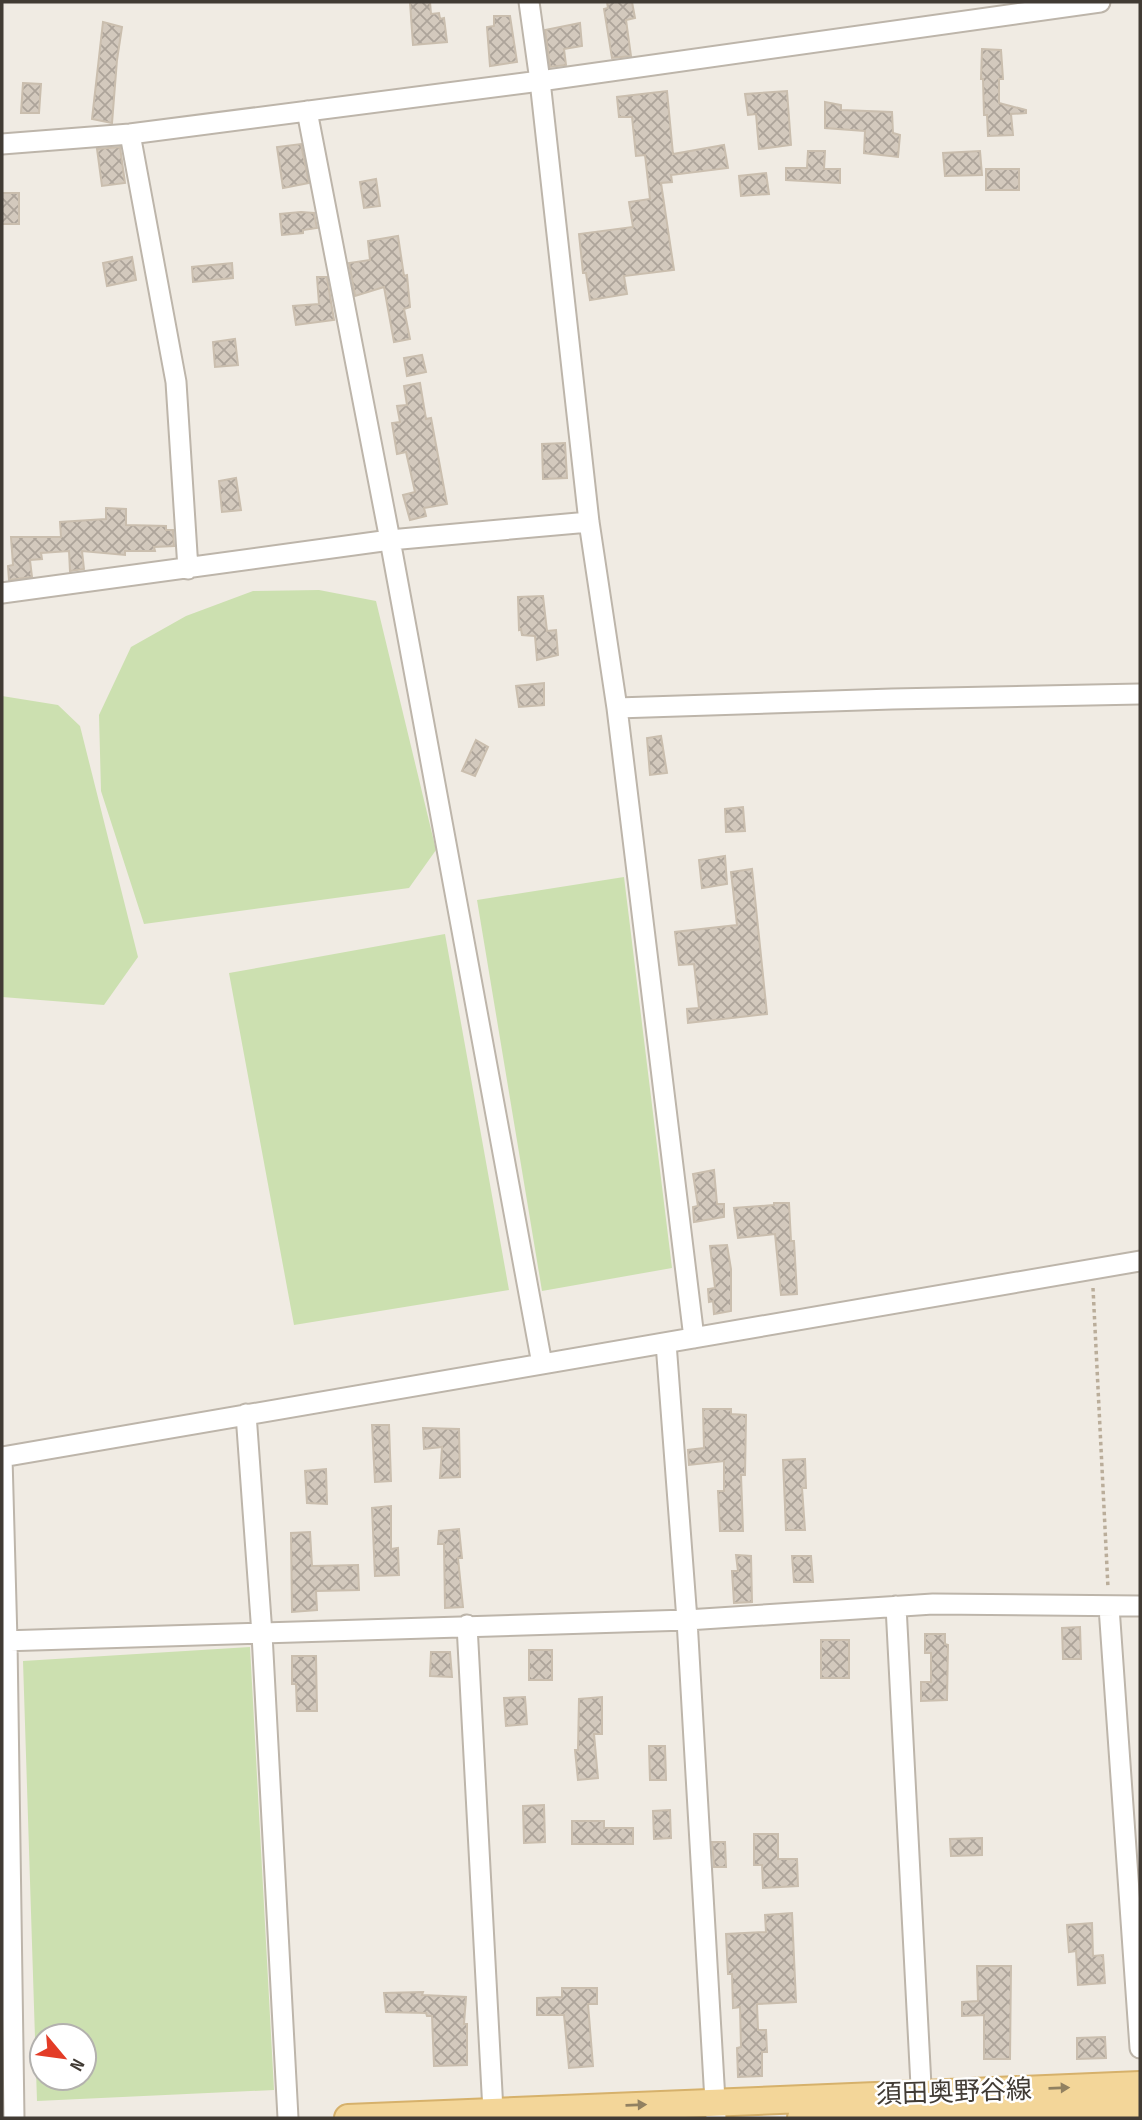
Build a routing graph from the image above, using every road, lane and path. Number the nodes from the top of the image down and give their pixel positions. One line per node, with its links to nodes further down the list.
1 (528, 2): 3 (street)
2 (1100, 2): 3 (street)
3 (540, 81): 4 (street); 7 (street)
4 (307, 111): 5 (street); 8 (street)
5 (130, 134): 6 (street); 9 (street)
6 (2, 144)
7 (589, 522): 8 (street); 12 (street)
8 (390, 540): 9 (street); 17 (street)
9 (188, 569): 10 (street)
10 (2, 593)
11 (1140, 694): 12 (street)
12 (617, 708): 15 (street)
13 (1140, 1261): 14 (street)
14 (1092, 1270): 15 (street); 22 (path)
15 (694, 1338): 16 (street)
16 (666, 1343): 17 (street); 23 (street)
17 (542, 1364): 18 (street)
18 (246, 1414): 19 (street); 25 (street)
19 (2, 1457): 26 (street)
20 (896, 1606): 22 (street); 23 (street); 29 (street)
21 (1140, 1606): 22 (street)
22 (1110, 1607): 27 (street)
23 (687, 1620): 24 (street); 31 (street)
24 (467, 1625): 25 (street); 32 (street)
25 (262, 1634): 26 (street); 34 (street)
26 (5, 1641): 33 (street)
27 (1140, 2048)
28 (1140, 2085): 29 (main road, 須田奥野谷線, one-way to 28)
29 (922, 2104): 30 (main road, 須田奥野谷線); 31 (main road, 須田奥野谷線); 36 (main road, 須田奥野谷線)
30 (1140, 2105)
31 (715, 2110): 32 (main road, 須田奥野谷線, one-way to 31)
32 (494, 2111): 35 (main road, 須田奥野谷線)
33 (14, 2118)
34 (288, 2118)
35 (348, 2118)
36 (801, 2118)

